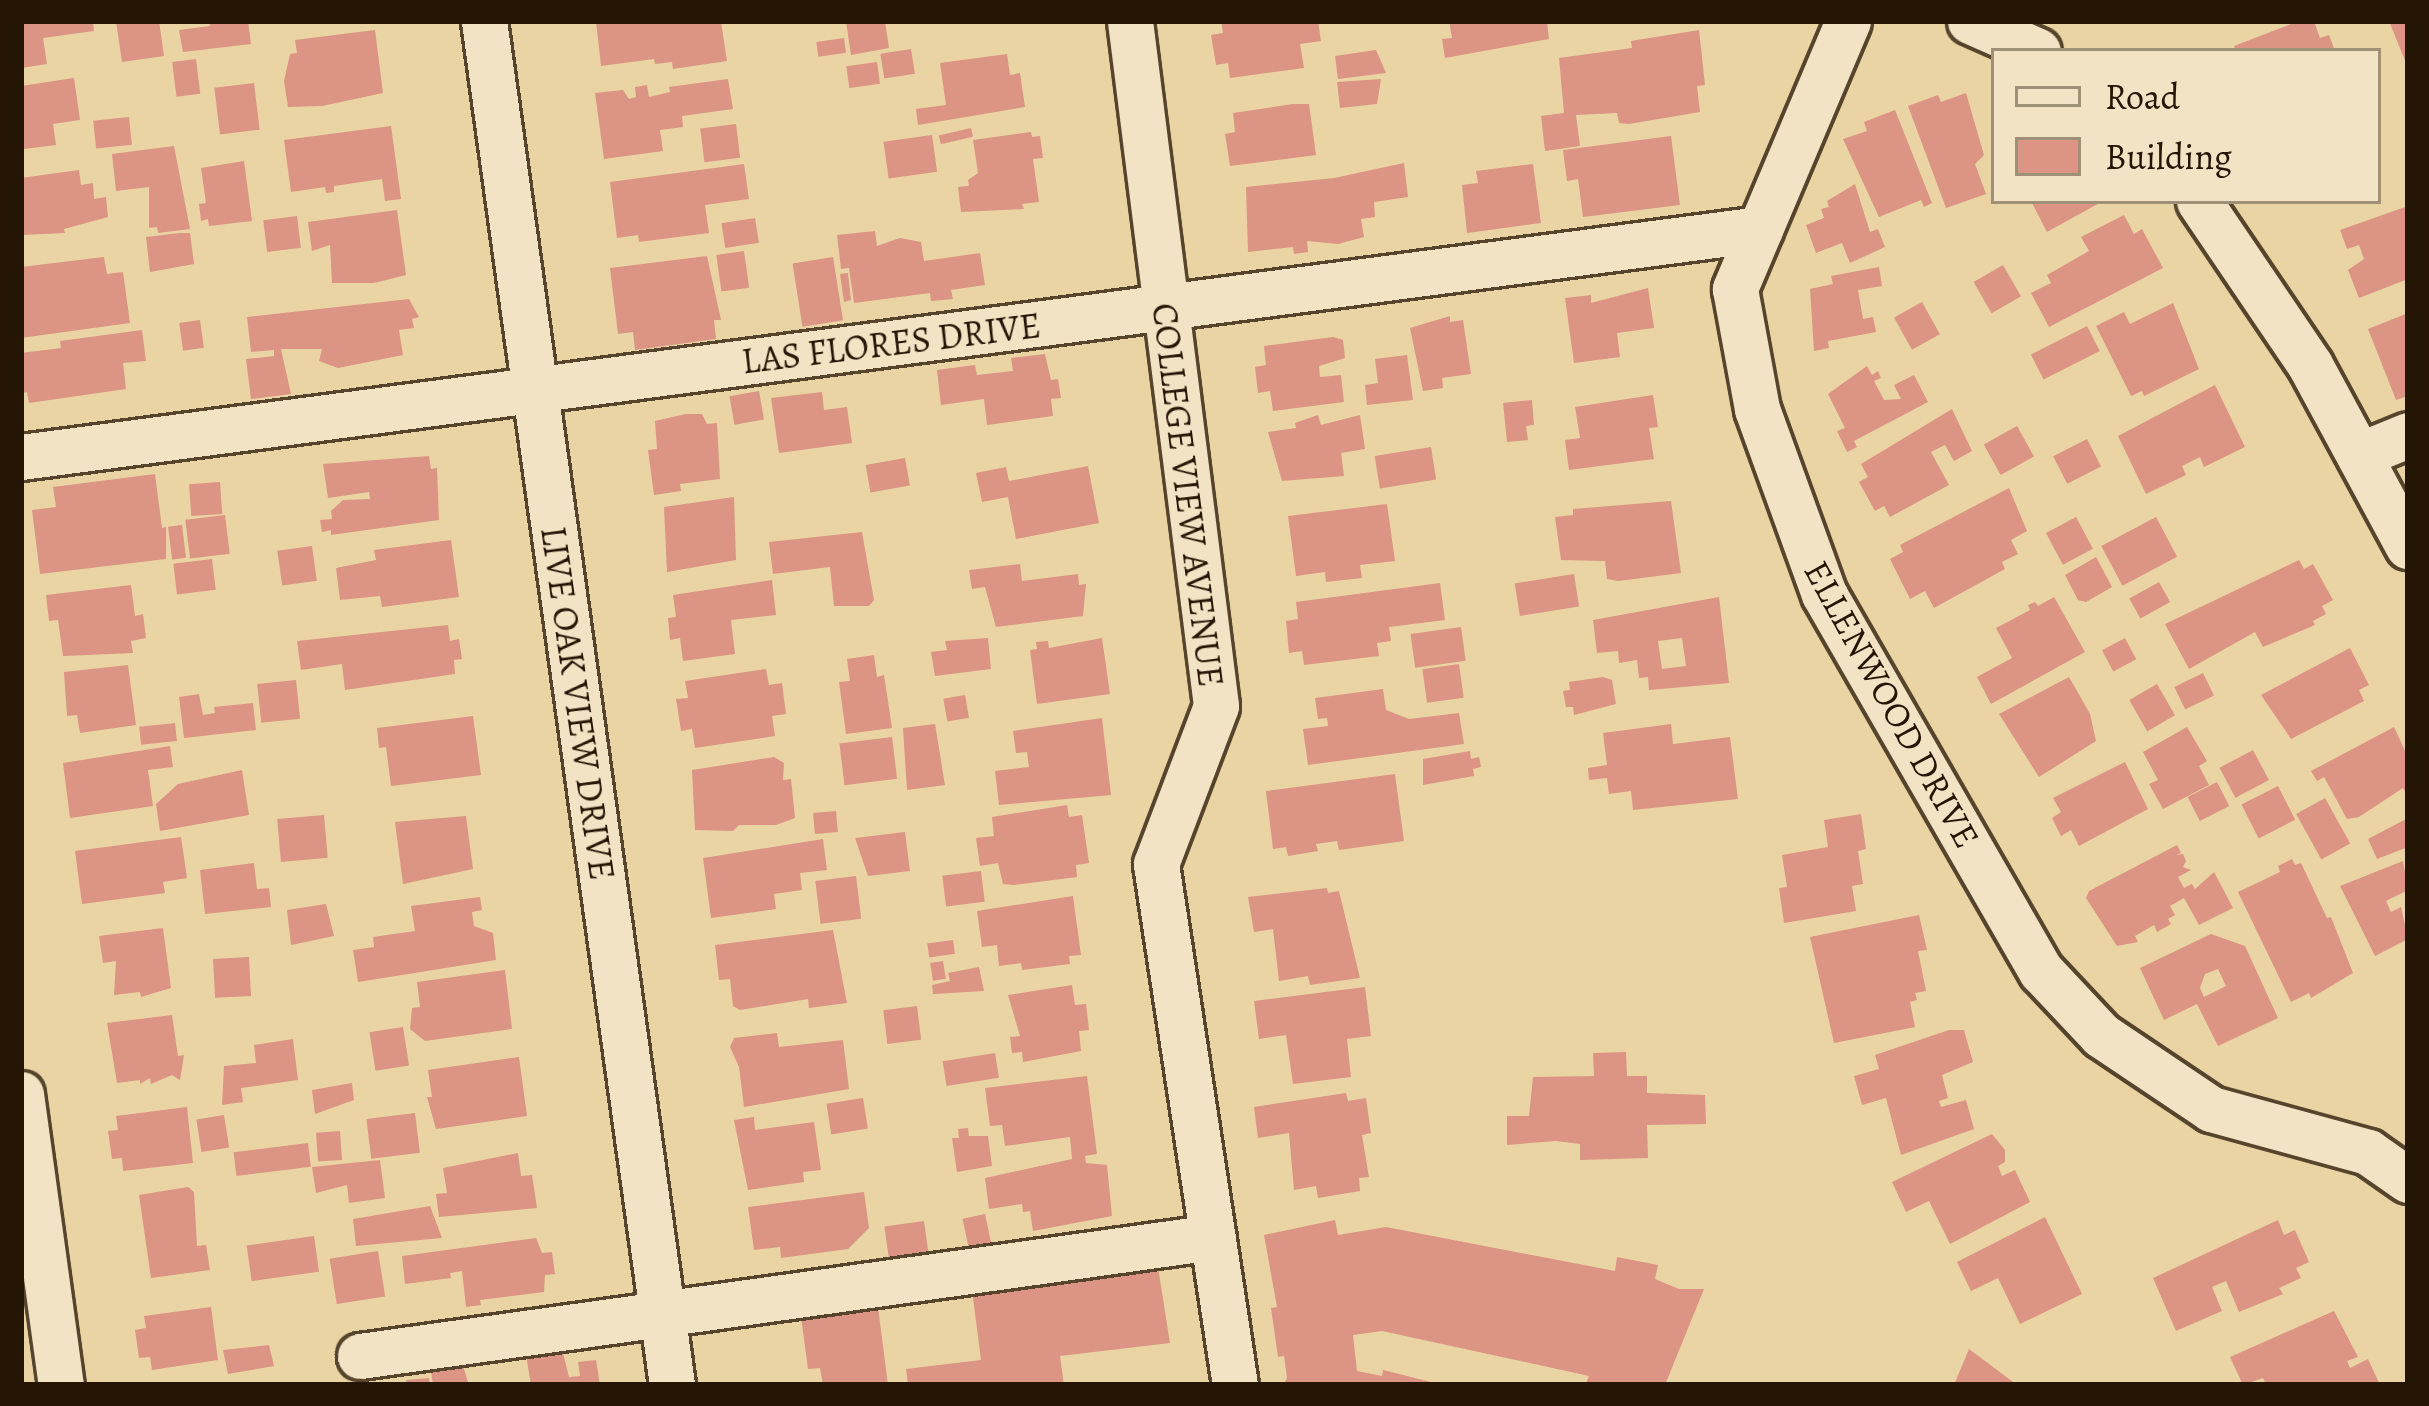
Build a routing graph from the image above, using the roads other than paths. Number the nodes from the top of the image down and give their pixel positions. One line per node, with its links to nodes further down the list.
1 (484, 21): 9 (street, LIVE OAK VIEW DRIVE)
2 (1130, 21): 8 (street, COLLEGE VIEW AVENUE)
3 (1848, 21): 7 (street, ELLENWOOD DRIVE)
4 (1970, 21): 5 (street)
5 (2031, 48)
6 (2201, 204): 11 (street)
7 (1760, 229): 8 (street, LAS FLORES DRIVE); 15 (street, ELLENWOOD DRIVE)
8 (1163, 307): 9 (street, LAS FLORES DRIVE); 16 (street, COLLEGE VIEW AVENUE)
9 (535, 389): 12 (street, LAS FLORES DRIVE); 17 (street, LIVE OAK VIEW DRIVE)
10 (2408, 435): 11 (street)
11 (2359, 455): 13 (street)
12 (21, 457)
13 (2408, 546)
14 (21, 1094): 19 (street)
15 (2408, 1180)
16 (1213, 1237): 17 (street); 21 (street, COLLEGE VIEW AVENUE)
17 (662, 1314): 18 (street); 20 (street, LIVE OAK VIEW DRIVE)
18 (360, 1356)
19 (61, 1385)
20 (672, 1385)
21 (1235, 1385)

